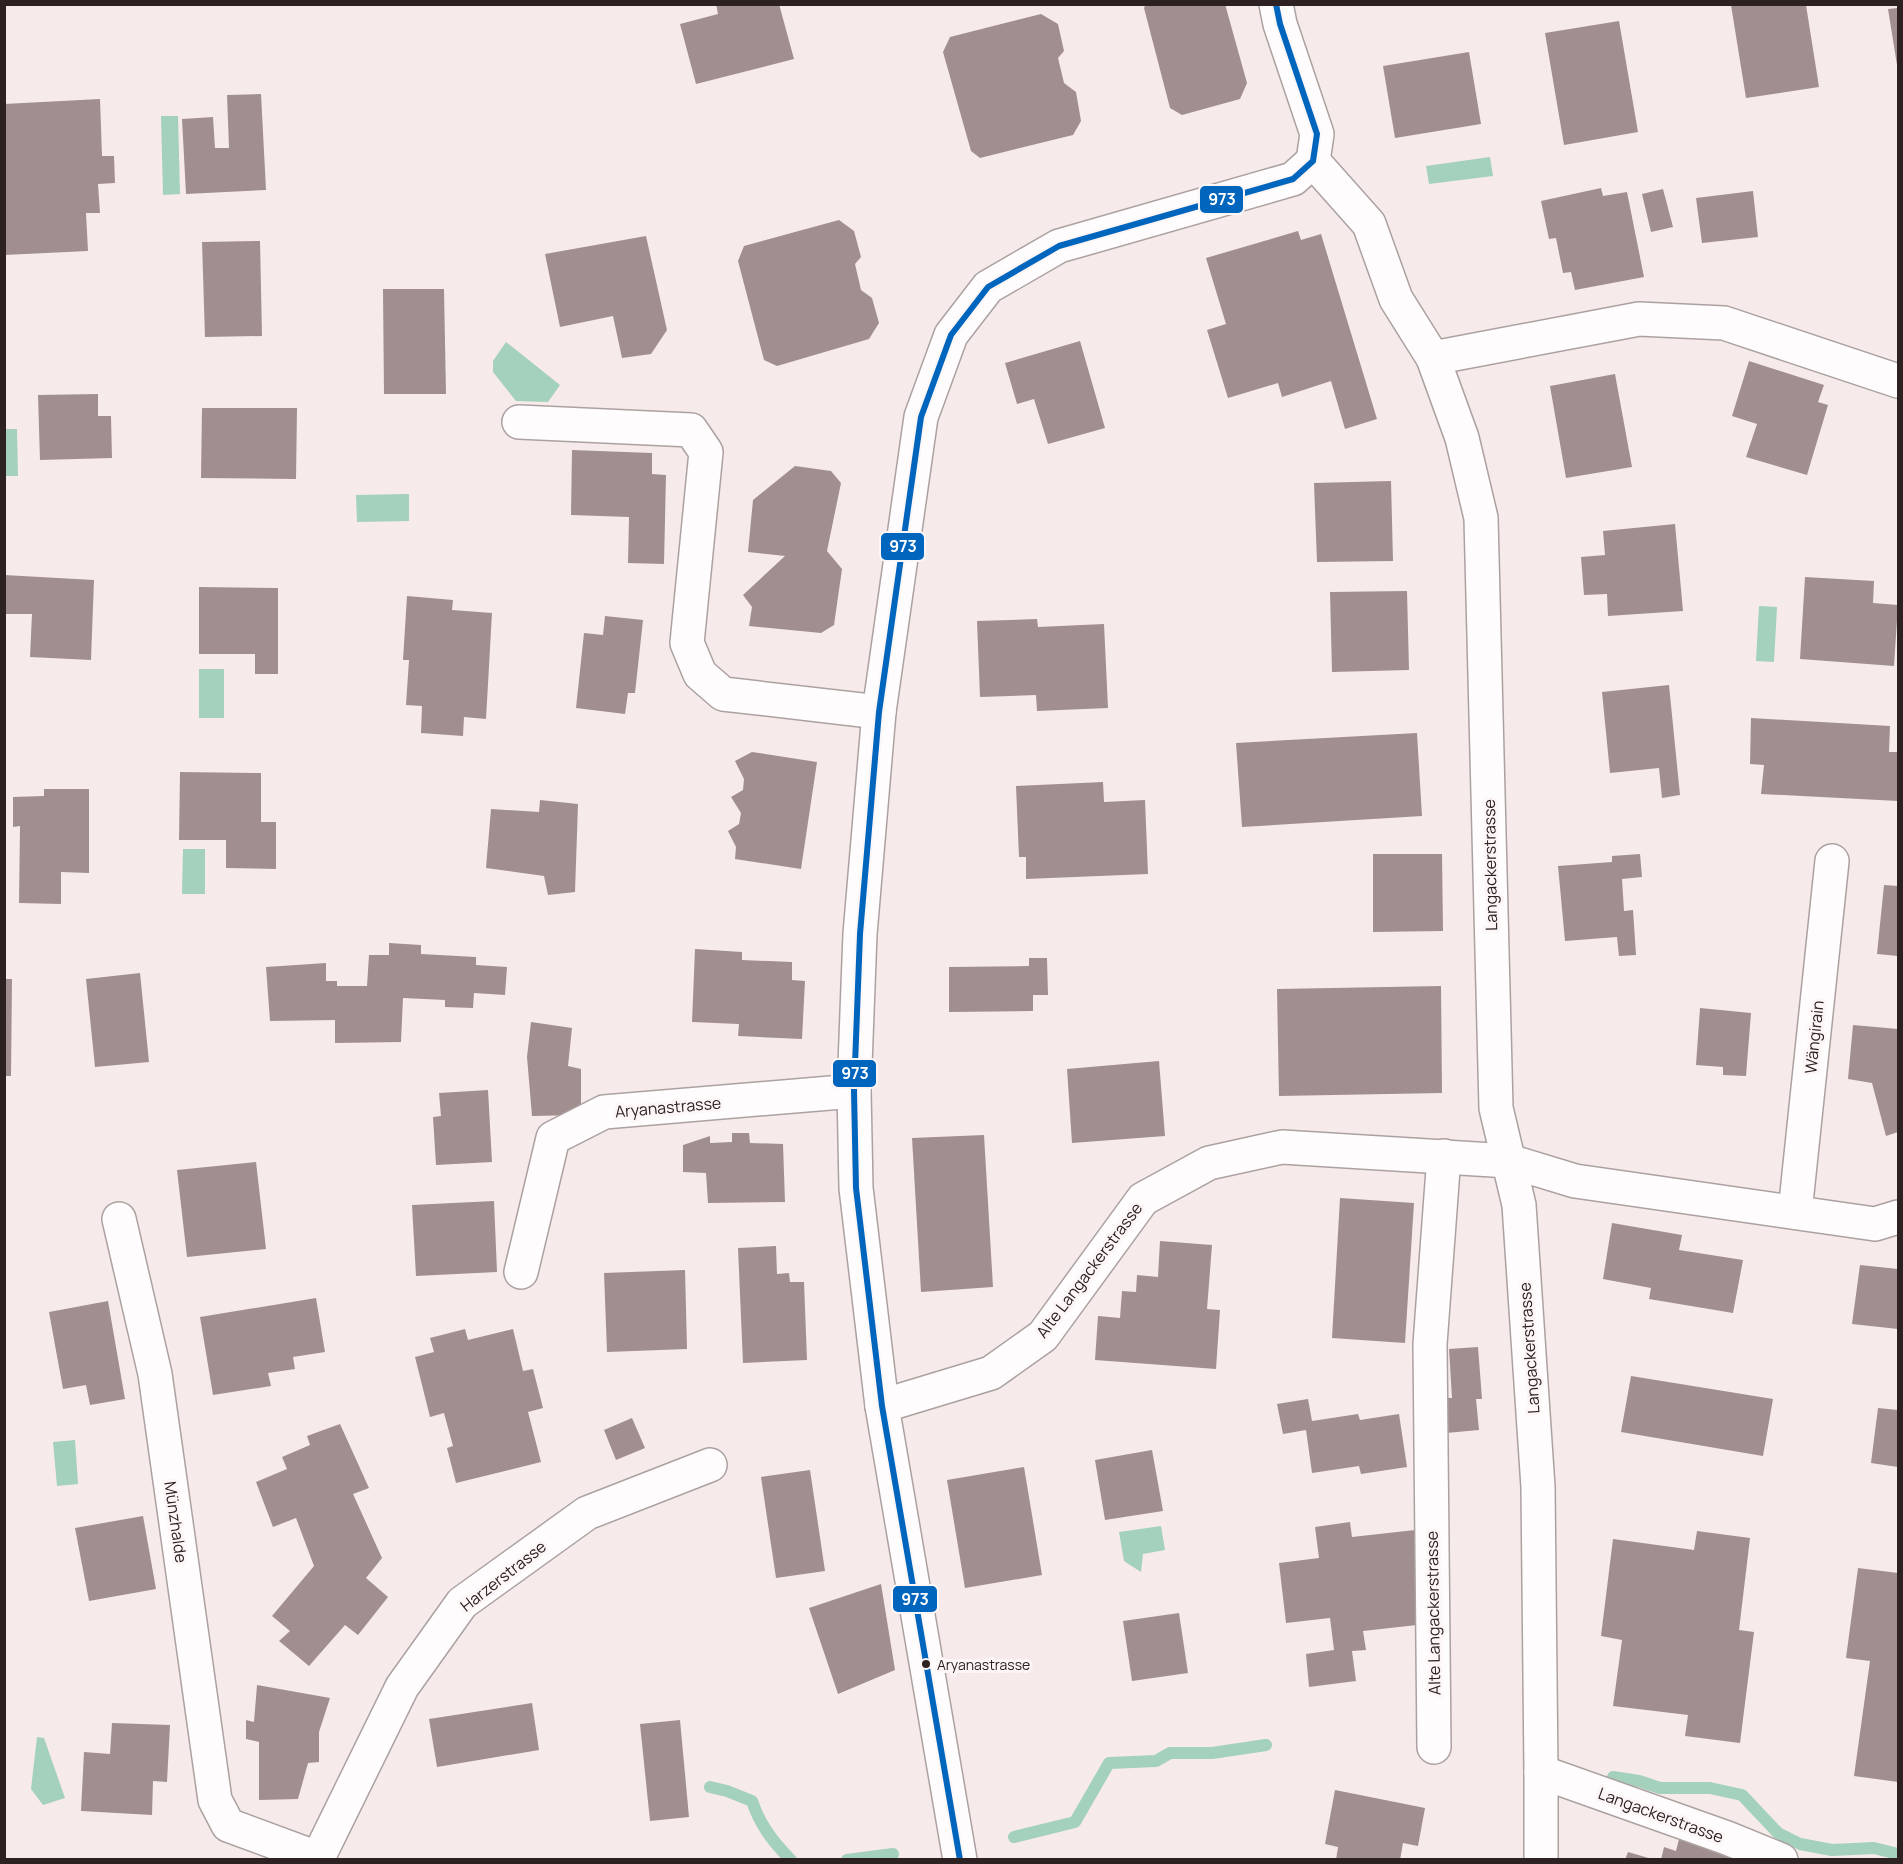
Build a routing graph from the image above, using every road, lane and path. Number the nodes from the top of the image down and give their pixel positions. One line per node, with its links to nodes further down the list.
1 (1276, 4): 2 (street)
2 (1313, 160): 3 (street, Langackerstrasse); 6 (street)
3 (1433, 358): 4 (street); 10 (street, Langackerstrasse)
4 (1899, 381)
5 (519, 422): 6 (street)
6 (879, 712): 8 (street)
7 (1832, 861): 11 (street, Wängirain)
8 (854, 1092): 14 (street, Aryanastrasse); 15 (street)
9 (1444, 1156): 10 (street, Alte Langackerstrasse); 15 (street, Alte Langackerstrasse); 17 (street, Alte Langackerstrasse)
10 (1509, 1161): 11 (street); 18 (street, Langackerstrasse)
11 (1795, 1212): 12 (street)
12 (1899, 1217)
13 (119, 1219): 19 (street, Münzhalde)
14 (521, 1272)
15 (882, 1406): 20 (street)
16 (710, 1466): 19 (street, Harzerstrasse)
17 (1434, 1747)
18 (1541, 1772): 21 (street, Langackerstrasse); 22 (street, Langackerstrasse)
19 (317, 1859)
20 (960, 1860)
21 (1541, 1860)
22 (1781, 1860)

